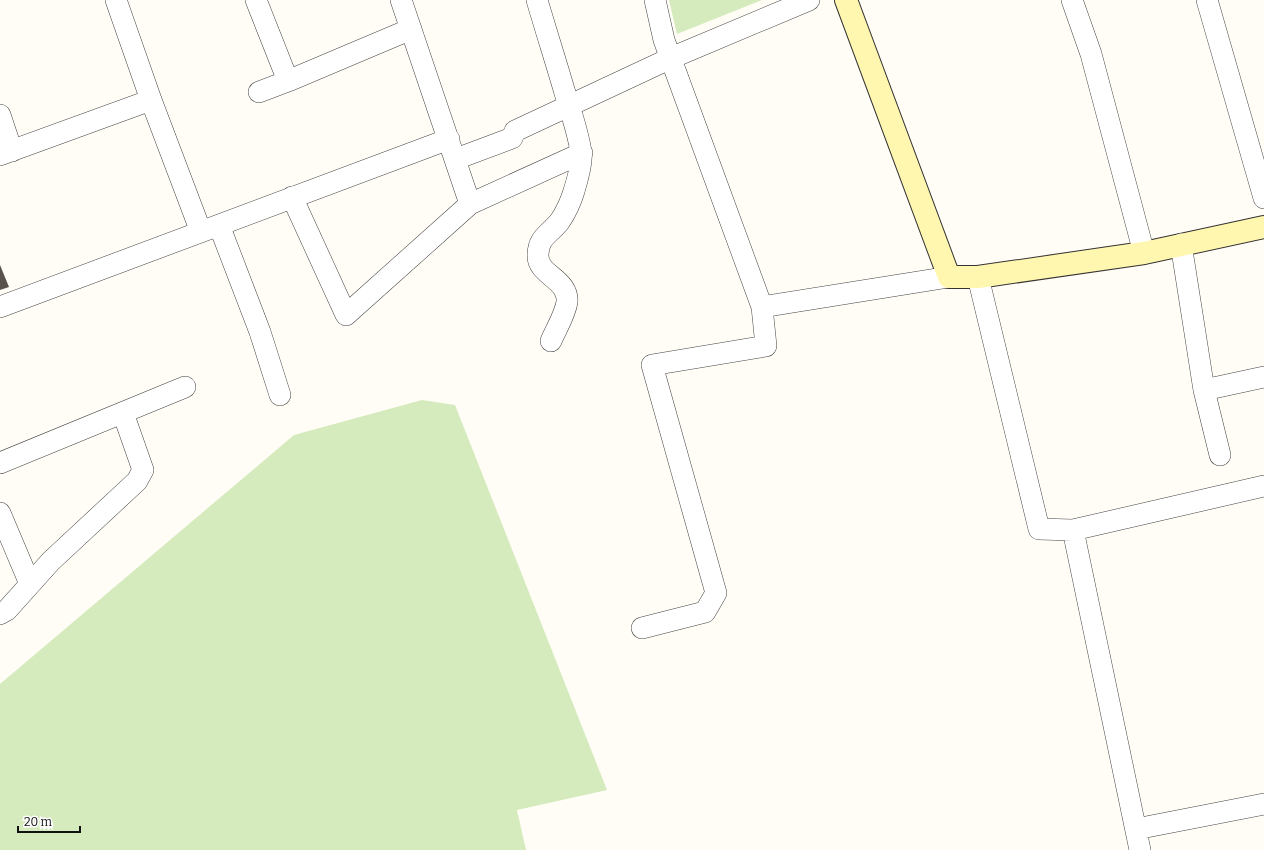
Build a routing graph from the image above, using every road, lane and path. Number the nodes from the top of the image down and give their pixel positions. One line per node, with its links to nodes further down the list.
1 (116, 0): 14 (street)
2 (256, 0): 12 (street)
3 (401, 0): 10 (street)
4 (537, 0): 15 (street)
5 (655, 0): 11 (street)
6 (809, 0): 11 (street)
7 (846, 0): 28 (street)
8 (1072, 0): 27 (street)
9 (1207, 0): 22 (street)
10 (411, 29): 12 (street); 17 (street)
11 (670, 58): 15 (street); 31 (street)
12 (288, 82): 13 (street)
13 (259, 92)
14 (151, 100): 18 (street); 25 (street)
15 (569, 106): 19 (street); 20 (street)
16 (0, 115): 18 (street)
17 (449, 139): 20 (street); 21 (street)
18 (6, 153)
19 (582, 153): 23 (street); 32 (street)
20 (456, 159): 23 (street)
21 (292, 198): 23 (street); 25 (street)
22 (1264, 198)
23 (470, 204)
24 (1264, 227): 26 (street)
25 (210, 228): 30 (street); 36 (street)
26 (1181, 244): 27 (street); 35 (street)
27 (1144, 252): 29 (street)
28 (950, 277): 29 (street); 31 (street)
29 (978, 277): 42 (street)
30 (0, 307)
31 (762, 307): 45 (street)
32 (551, 341)
33 (1264, 377): 35 (street)
34 (186, 387): 37 (street)
35 (1204, 390): 38 (street)
36 (280, 395)
37 (123, 413): 39 (street); 43 (street)
38 (1220, 455)
39 (0, 463)
40 (1264, 486): 42 (street)
41 (0, 513): 43 (street)
42 (1074, 530): 47 (street)
43 (30, 584): 44 (street)
44 (0, 614)
45 (642, 628)
46 (1264, 804): 47 (street)
47 (1136, 829): 48 (street)
48 (1140, 850)

